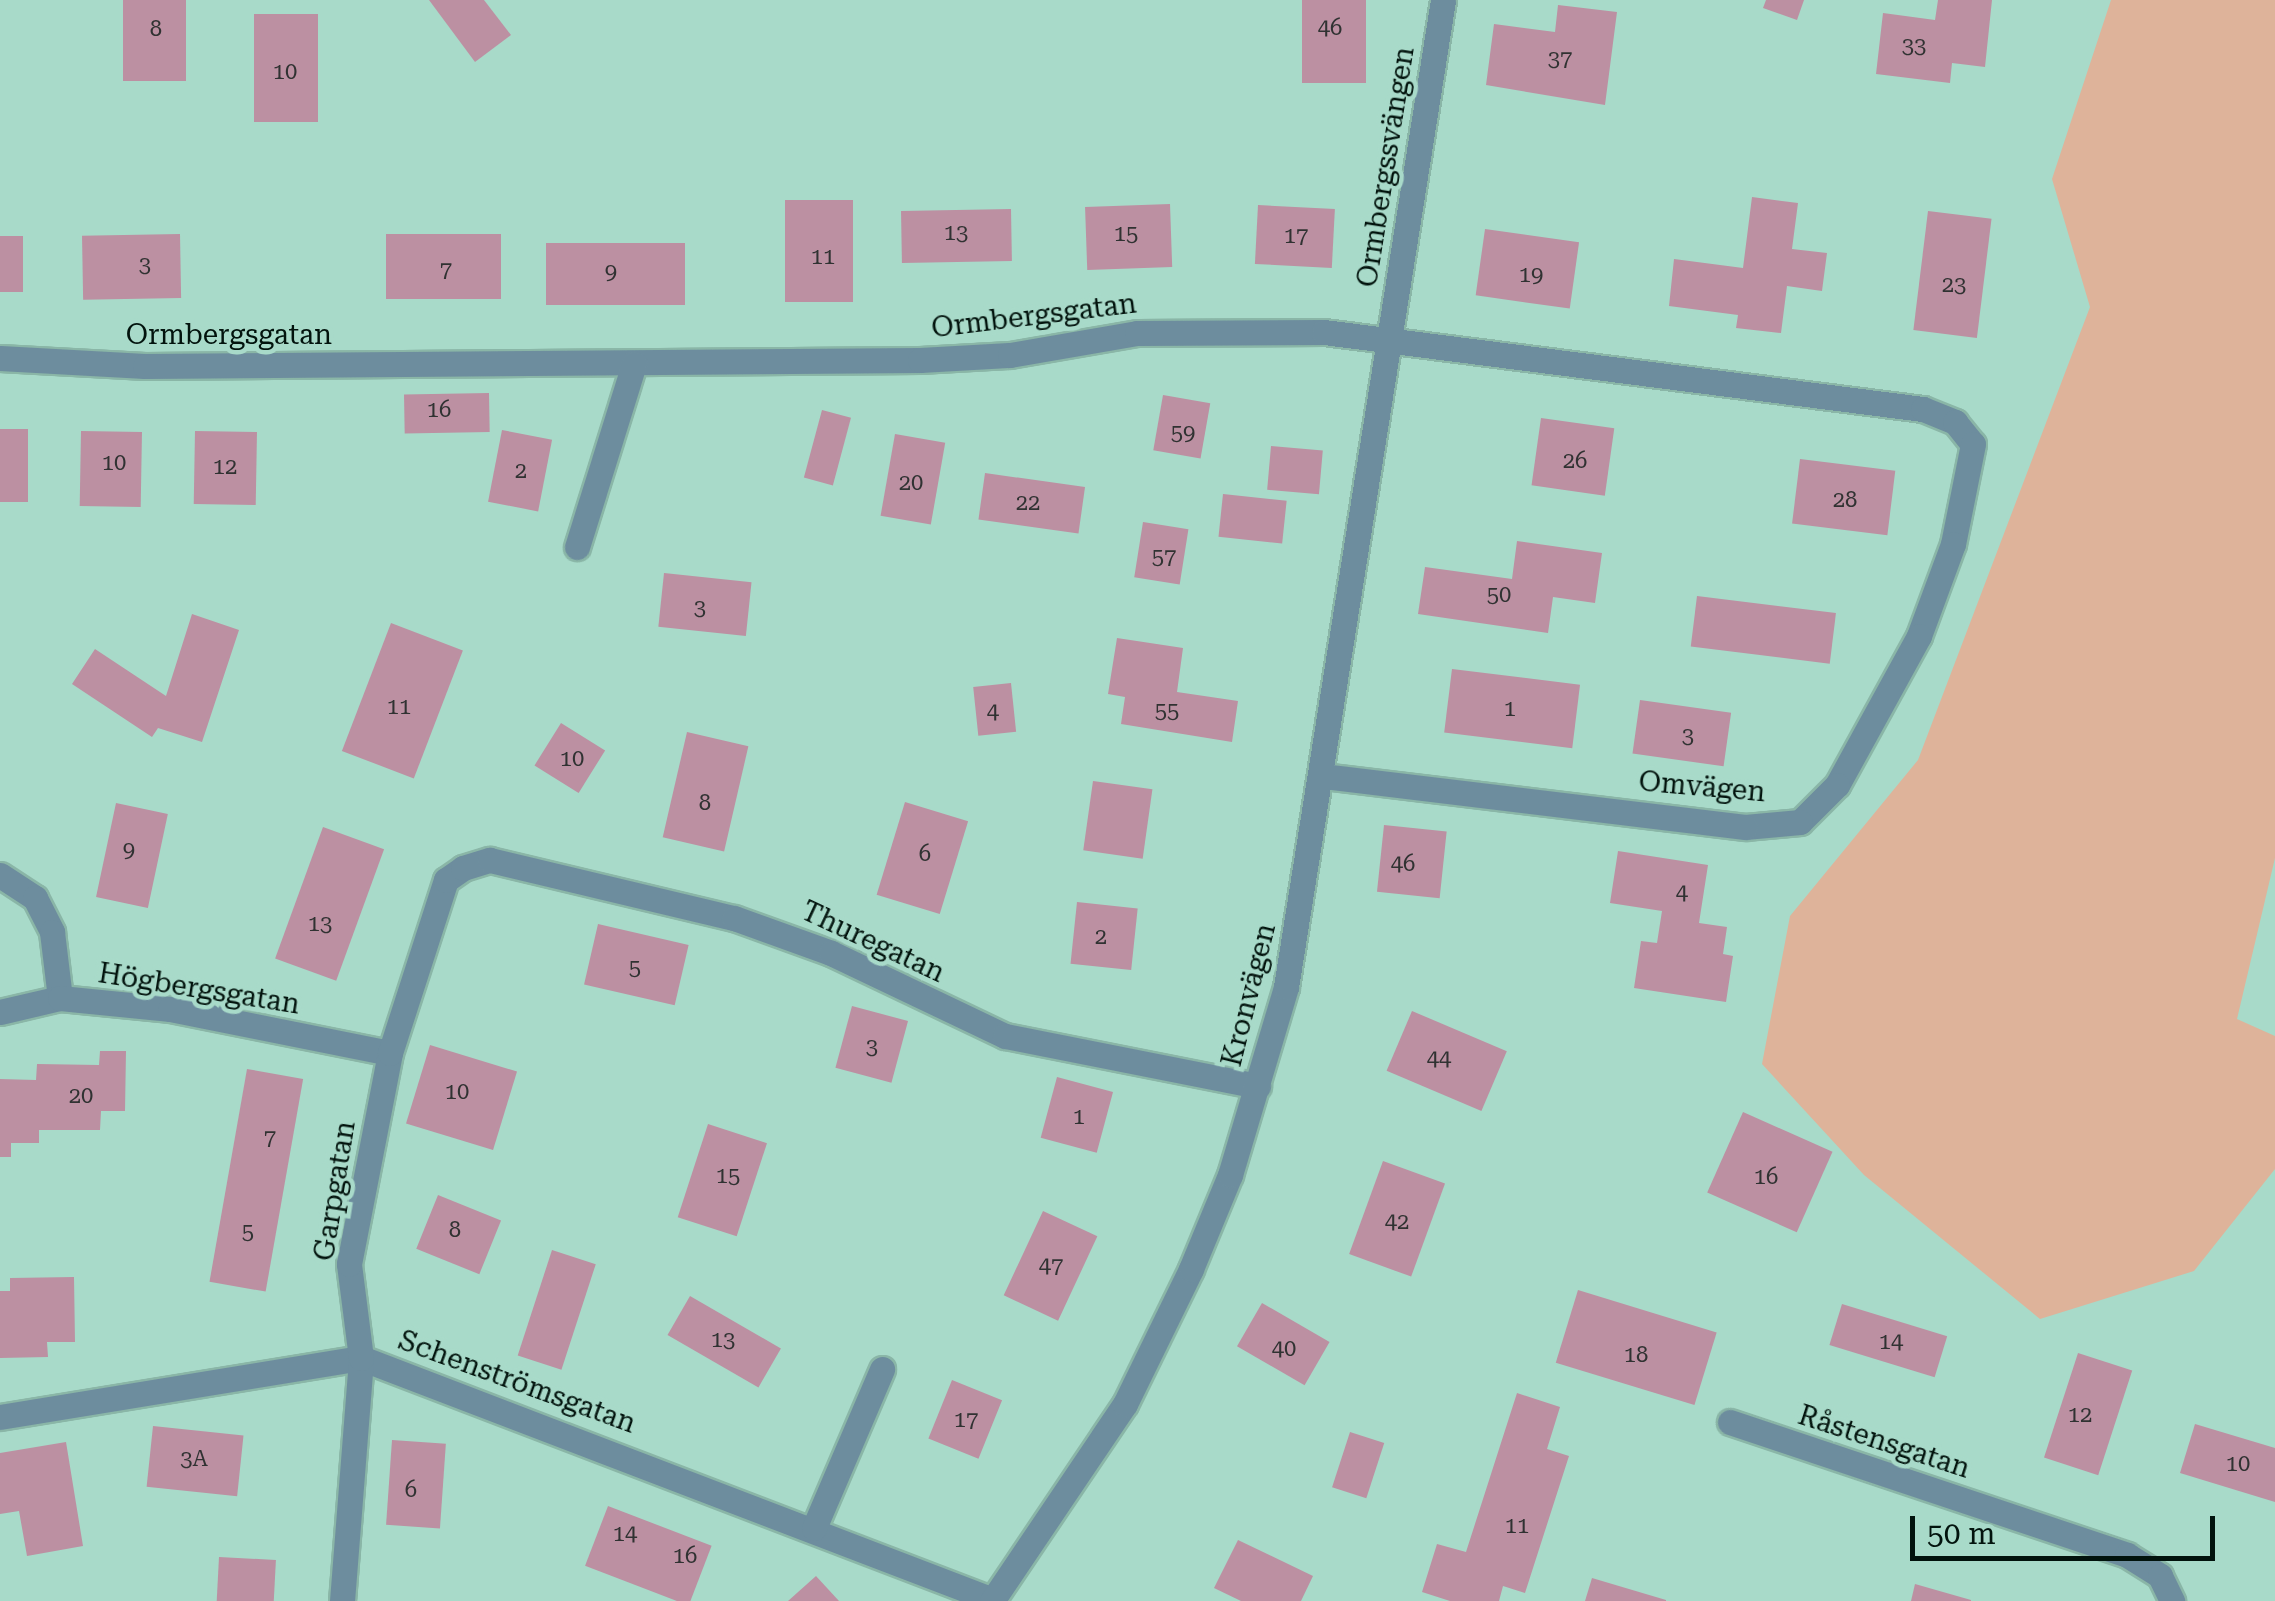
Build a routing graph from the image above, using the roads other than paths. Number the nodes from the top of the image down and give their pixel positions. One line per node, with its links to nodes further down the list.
1 (1443, 0): 2 (street, Ormbergssvängen)
2 (1390, 343): 4 (street, Ormbergsgatan); 5 (street, Ormbergsgatan); 7 (street, Kronvägen)
3 (0, 358): 4 (street, Ormbergsgatan)
4 (634, 364): 6 (street)
5 (1972, 469): 7 (street, Omvägen)
6 (577, 547)
7 (1322, 776): 13 (street, Kronvägen)
8 (463, 868): 12 (street, Garpgatan); 13 (street, Thuregatan)
9 (0, 874): 10 (street)
10 (60, 998): 11 (street, Högbergsgatan); 12 (street, Högbergsgatan)
11 (0, 1012)
12 (390, 1053): 14 (street, Garpgatan)
13 (1258, 1086): 20 (street, Kronvägen)
14 (361, 1358): 16 (street, Schenströmsgatan); 18 (street, Schenströmsgatan); 19 (street, Garpgatan)
15 (882, 1369): 18 (street)
16 (0, 1417)
17 (1730, 1422): 21 (street, Råstensgatan)
18 (814, 1528): 20 (street, Schenströmsgatan)
19 (342, 1601)
20 (992, 1601)
21 (2172, 1601)

